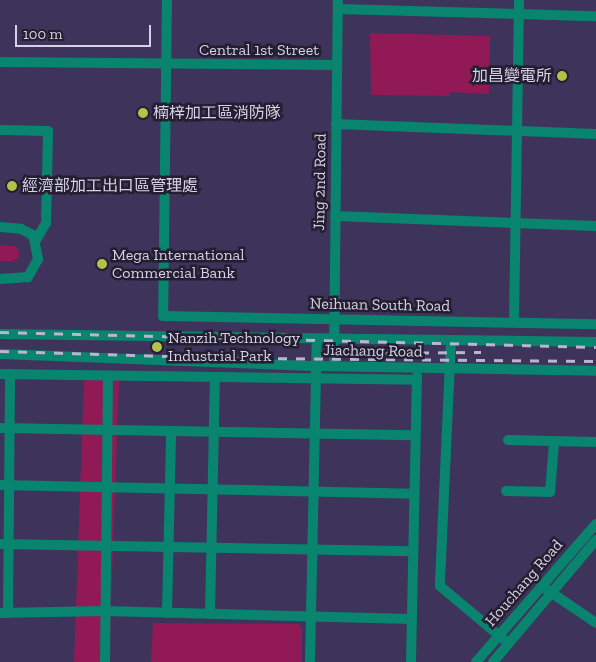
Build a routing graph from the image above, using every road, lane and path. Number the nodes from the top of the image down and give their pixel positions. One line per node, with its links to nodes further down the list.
1 (167, 0): 7 (street)
2 (519, 0): 4 (street)
3 (338, 5): 4 (street); 8 (street, Jing 2nd Road)
4 (519, 14): 5 (street); 11 (street)
5 (596, 16)
6 (0, 62): 7 (street, Central 1st Street)
7 (166, 65): 8 (street, Central 1st Street); 19 (street, Neihuan South Road)
8 (337, 66): 9 (street, Jing 2nd Road)
9 (336, 124): 11 (street); 13 (street, Jing 2nd Road)
10 (0, 130): 17 (street)
11 (517, 132): 12 (street); 14 (street)
12 (596, 134)
13 (335, 216): 14 (street); 19 (street, Jing 2nd Road)
14 (516, 224): 15 (street); 20 (street)
15 (596, 226)
16 (0, 227): 17 (street)
17 (36, 240): 18 (street)
18 (0, 279)
19 (333, 319): 20 (street, Neihuan South Road); 24 (street, Jing 2nd Road)
20 (514, 322): 21 (street, Neihuan South Road)
21 (596, 324)
22 (0, 334): 23 (street, Jiachang Road)
23 (317, 339): 24 (street, Jiachang Road); 29 (street)
24 (333, 339): 25 (street, Jiachang Road); 28 (street, Jing 2nd Road)
25 (451, 340): 26 (street, Jiachang Road); 31 (street)
26 (596, 342)
27 (0, 354): 29 (street, Jiachang Road)
28 (334, 365): 29 (street, Jiachang Road); 30 (street, Jiachang Road)
29 (317, 366): 36 (street)
30 (417, 366): 31 (street, Jiachang Road); 37 (street)
31 (451, 367): 32 (street, Jiachang Road); 71 (street)
32 (596, 371)
33 (5, 374): 34 (street); 38 (street)
34 (108, 376): 35 (street); 39 (street)
35 (215, 377): 36 (street); 41 (street)
36 (316, 379): 37 (street); 42 (street)
37 (417, 380): 43 (street)
38 (4, 428): 39 (street); 47 (street)
39 (107, 430): 40 (street); 48 (street)
40 (171, 431): 41 (street); 49 (street)
41 (214, 432): 42 (street); 50 (street)
42 (315, 434): 43 (street); 52 (street)
43 (415, 435): 53 (street)
44 (508, 440): 46 (street)
45 (596, 442): 46 (street)
46 (554, 443): 51 (street)
47 (4, 486): 48 (street); 56 (street)
48 (107, 488): 49 (street); 57 (street)
49 (170, 489): 50 (street); 58 (street)
50 (213, 490): 52 (street); 59 (street)
51 (506, 490)
52 (314, 492): 53 (street); 60 (street)
53 (414, 494): 61 (street)
54 (596, 524): 62 (street, Houchang Road)
55 (596, 540): 63 (street, Houchang Road)
56 (4, 544): 57 (street); 65 (street)
57 (106, 546): 58 (street); 64 (street)
58 (168, 547): 59 (street); 66 (street)
59 (212, 547): 60 (street); 67 (street)
60 (312, 549): 61 (street); 68 (street)
61 (413, 551): 69 (street)
62 (541, 585): 63 (street); 71 (street, Houchang Road)
63 (551, 593): 70 (street); 72 (street, Houchang Road)
64 (105, 611): 65 (street); 66 (street); 75 (street)
65 (4, 613)
66 (167, 613): 67 (street)
67 (210, 614): 68 (street)
68 (310, 616): 69 (street); 76 (street)
69 (411, 619): 77 (street)
70 (596, 623)
71 (498, 635): 72 (street); 73 (street, Houchang Road)
72 (508, 643): 74 (street, Houchang Road)
73 (486, 650): 74 (street); 78 (street, Houchang Road)
74 (497, 661)
75 (105, 662)
76 (310, 662)
77 (411, 662)
78 (476, 662)

